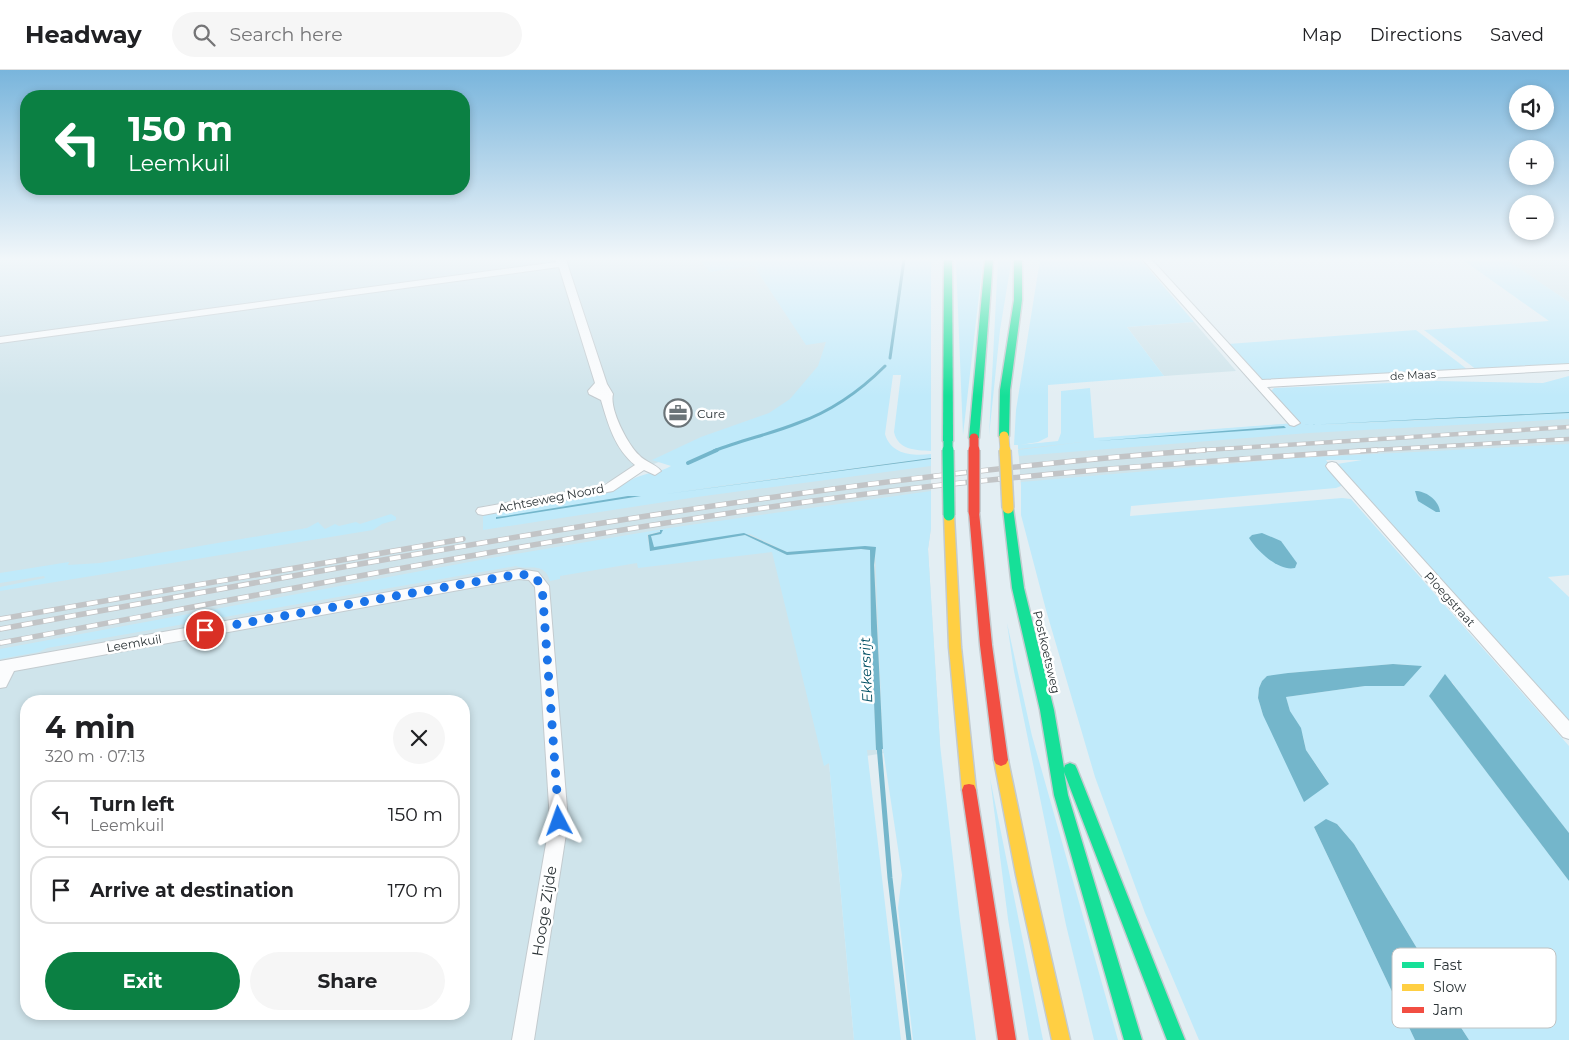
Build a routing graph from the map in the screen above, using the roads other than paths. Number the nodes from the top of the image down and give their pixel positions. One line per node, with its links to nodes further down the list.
1 (250, 305): 7 (street)
2 (576, 305): 11 (street)
3 (948, 305): 21 (highway, bridge)
4 (984, 305): 22 (highway, bridge)
5 (1017, 305): 18 (highway, Postkoetsweg, bridge)
6 (1187, 305): 9 (street)
7 (0, 340)
8 (1569, 367): 9 (street, de Maas)
9 (1257, 384): 10 (street)
10 (1294, 423)
11 (643, 465): 13 (street); 14 (street, Achtseweg Noord)
12 (1332, 466): 19 (street, Ploegstraat)
13 (655, 471)
14 (483, 511)
15 (534, 576): 16 (street, Leemkuil); 20 (street, Hooge Zijde)
16 (5, 666): 17 (street)
17 (0, 682)
18 (1047, 710): 23 (highway, Postkoetsweg); 24 (highway)
19 (1569, 732)
20 (523, 1040)
21 (1007, 1040)
22 (1061, 1040)
23 (1134, 1040)
24 (1176, 1040)

